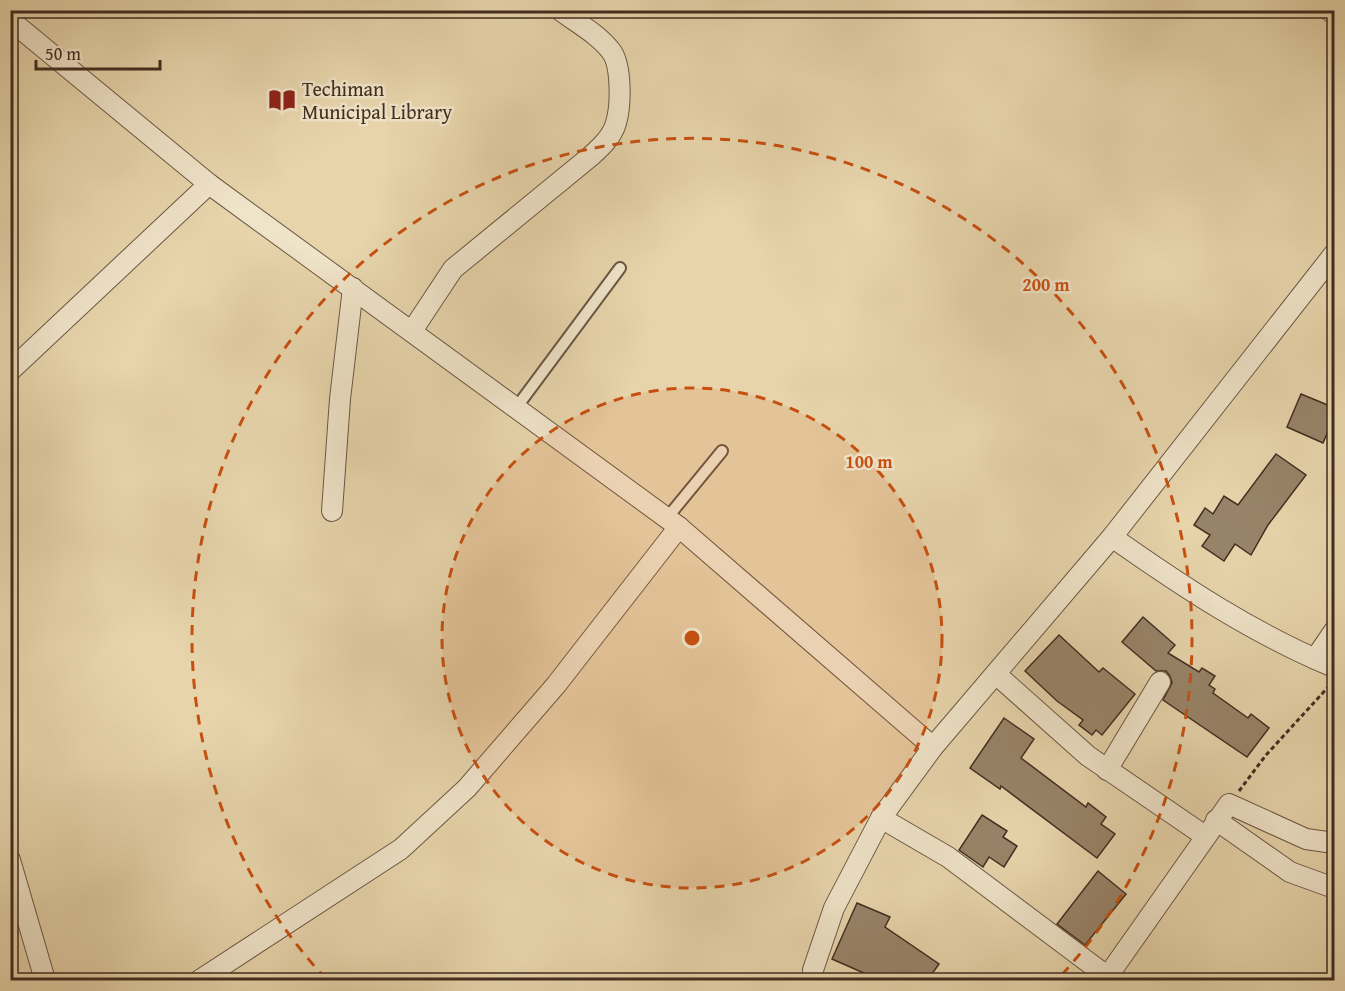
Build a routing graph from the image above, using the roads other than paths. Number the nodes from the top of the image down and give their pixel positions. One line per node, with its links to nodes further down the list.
1 (560, 10): 9 (street)
2 (1329, 10): 3 (street)
3 (1335, 14)
4 (10, 20): 5 (street)
5 (209, 184): 8 (street); 10 (street)
6 (1335, 254): 15 (street)
7 (620, 268): 11 (lane)
8 (353, 288): 9 (street); 13 (street)
9 (412, 331): 11 (street)
10 (10, 371)
11 (516, 408): 14 (street)
12 (722, 451): 14 (lane)
13 (332, 511)
14 (673, 523): 21 (street); 32 (street)
15 (1112, 537): 17 (street); 19 (street)
16 (1335, 632): 17 (street)
17 (1315, 660): 18 (street)
18 (1335, 667)
19 (997, 675): 21 (street); 22 (street)
20 (1160, 682): 22 (street)
21 (933, 747): 23 (street)
22 (1107, 770): 25 (street)
23 (881, 818): 29 (street); 30 (street)
24 (1216, 820): 25 (street); 26 (street); 28 (street)
25 (1204, 837): 30 (street)
26 (1335, 843)
27 (10, 860): 31 (street)
28 (1335, 888)
29 (815, 977)
30 (1107, 979)
31 (45, 981)
32 (200, 981)

